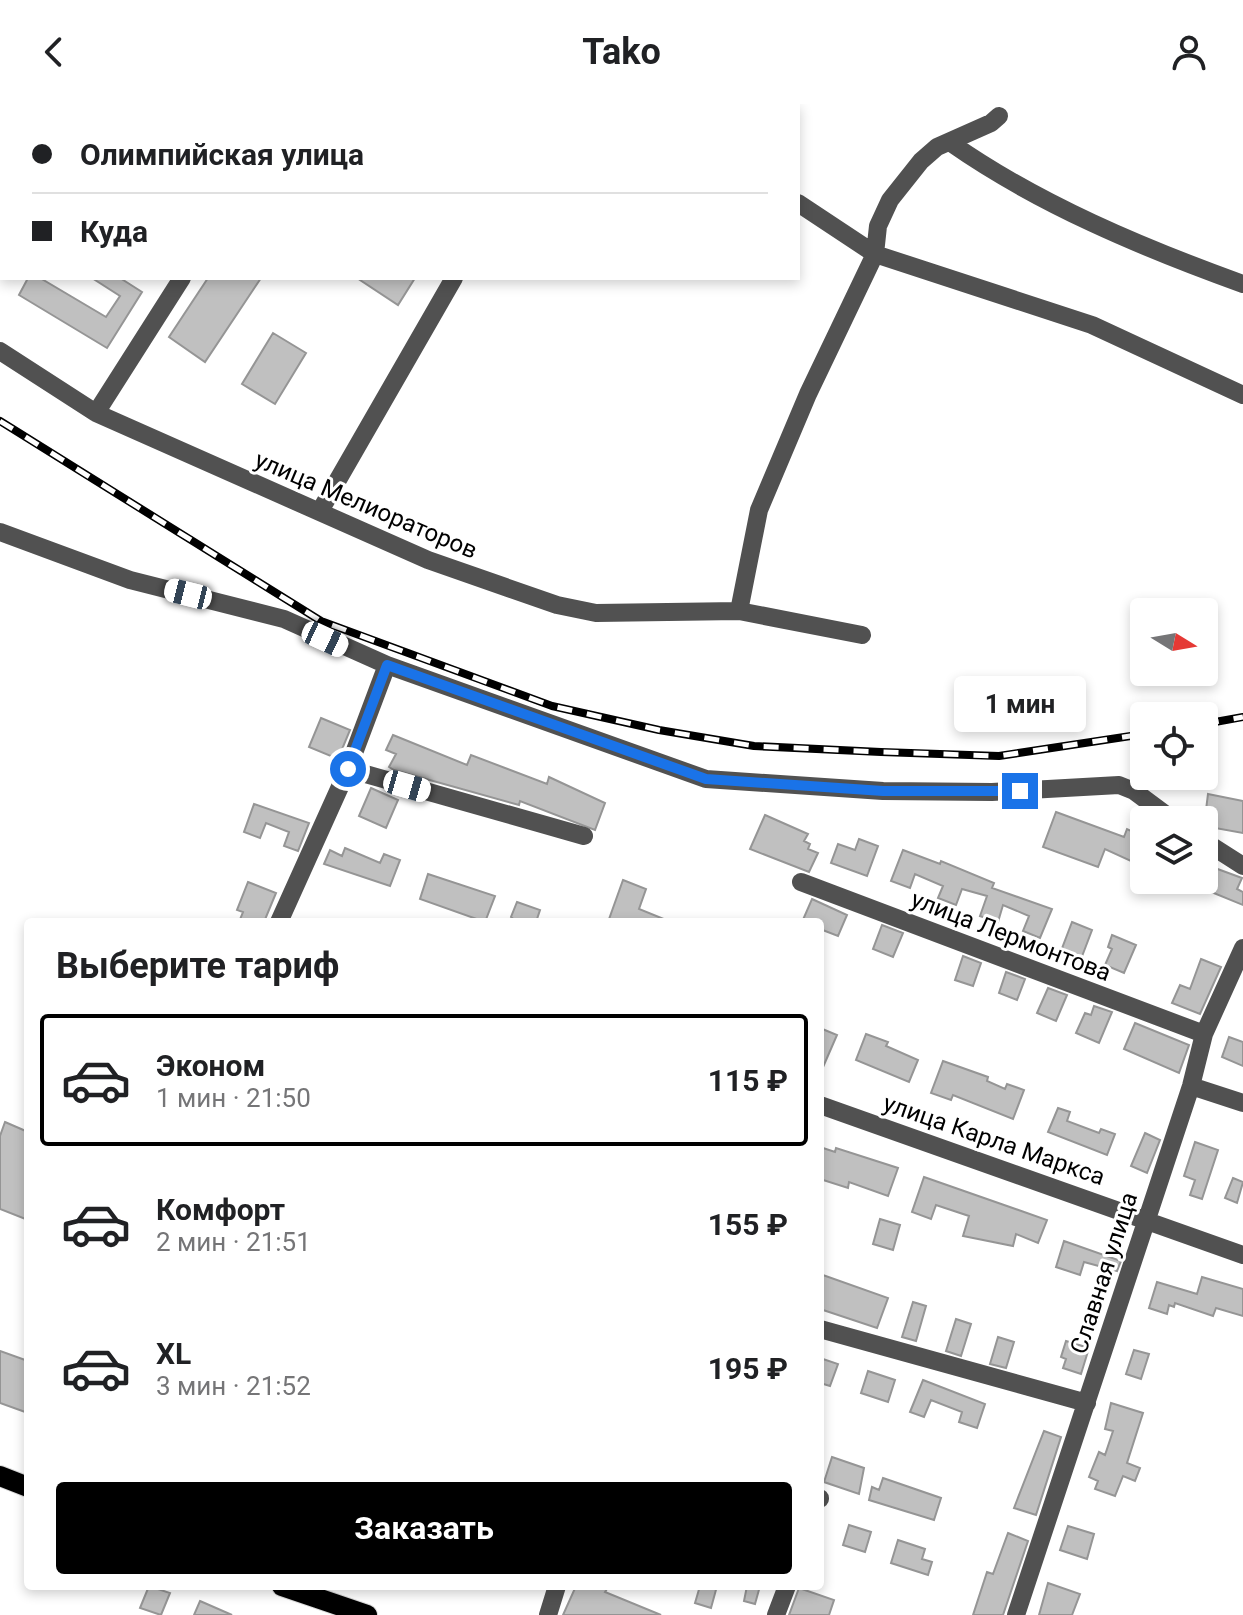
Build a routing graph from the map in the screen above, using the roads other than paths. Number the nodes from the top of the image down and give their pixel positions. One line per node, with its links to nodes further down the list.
1 (999, 116): 2 (street)
2 (951, 143): 4 (street); 7 (street)
3 (800, 204): 4 (street)
4 (875, 254): 9 (street); 13 (street)
5 (181, 280): 10 (street)
6 (453, 280): 11 (street)
7 (1243, 284)
8 (0, 351): 10 (street, улица Мелиораторов)
9 (1243, 395)
10 (96, 413): 11 (street, улица Мелиораторов)
11 (320, 511): 13 (street, улица Мелиораторов)
12 (0, 532): 15 (street)
13 (739, 611): 14 (street, улица Мелиораторов)
14 (862, 635)
15 (387, 665): 16 (street); 17 (street)
16 (348, 769): 18 (street); 22 (street)
17 (1154, 806)
18 (584, 836)
19 (1218, 850): 20 (street)
20 (1243, 866)
21 (801, 882): 24 (street, улица Лермонтова)
22 (283, 918)
23 (1243, 948): 24 (street, Славная улица)
24 (1204, 1034): 25 (street, Славная улица)
25 (1191, 1086): 26 (street); 28 (street, Славная улица)
26 (1243, 1103)
27 (824, 1106): 28 (street, улица Карла Маркса)
28 (1146, 1219): 29 (street, улица Карла Маркса); 31 (street, Славная улица)
29 (1243, 1255)
30 (824, 1330): 31 (street)
31 (1087, 1403): 40 (street, Славная улица)
32 (0, 1476): 33 (main road)
33 (24, 1485)
34 (294, 1590): 37 (main road)
35 (556, 1590): 38 (street)
36 (785, 1590): 39 (street)
37 (367, 1615)
38 (548, 1615)
39 (776, 1615)
40 (1016, 1615)

